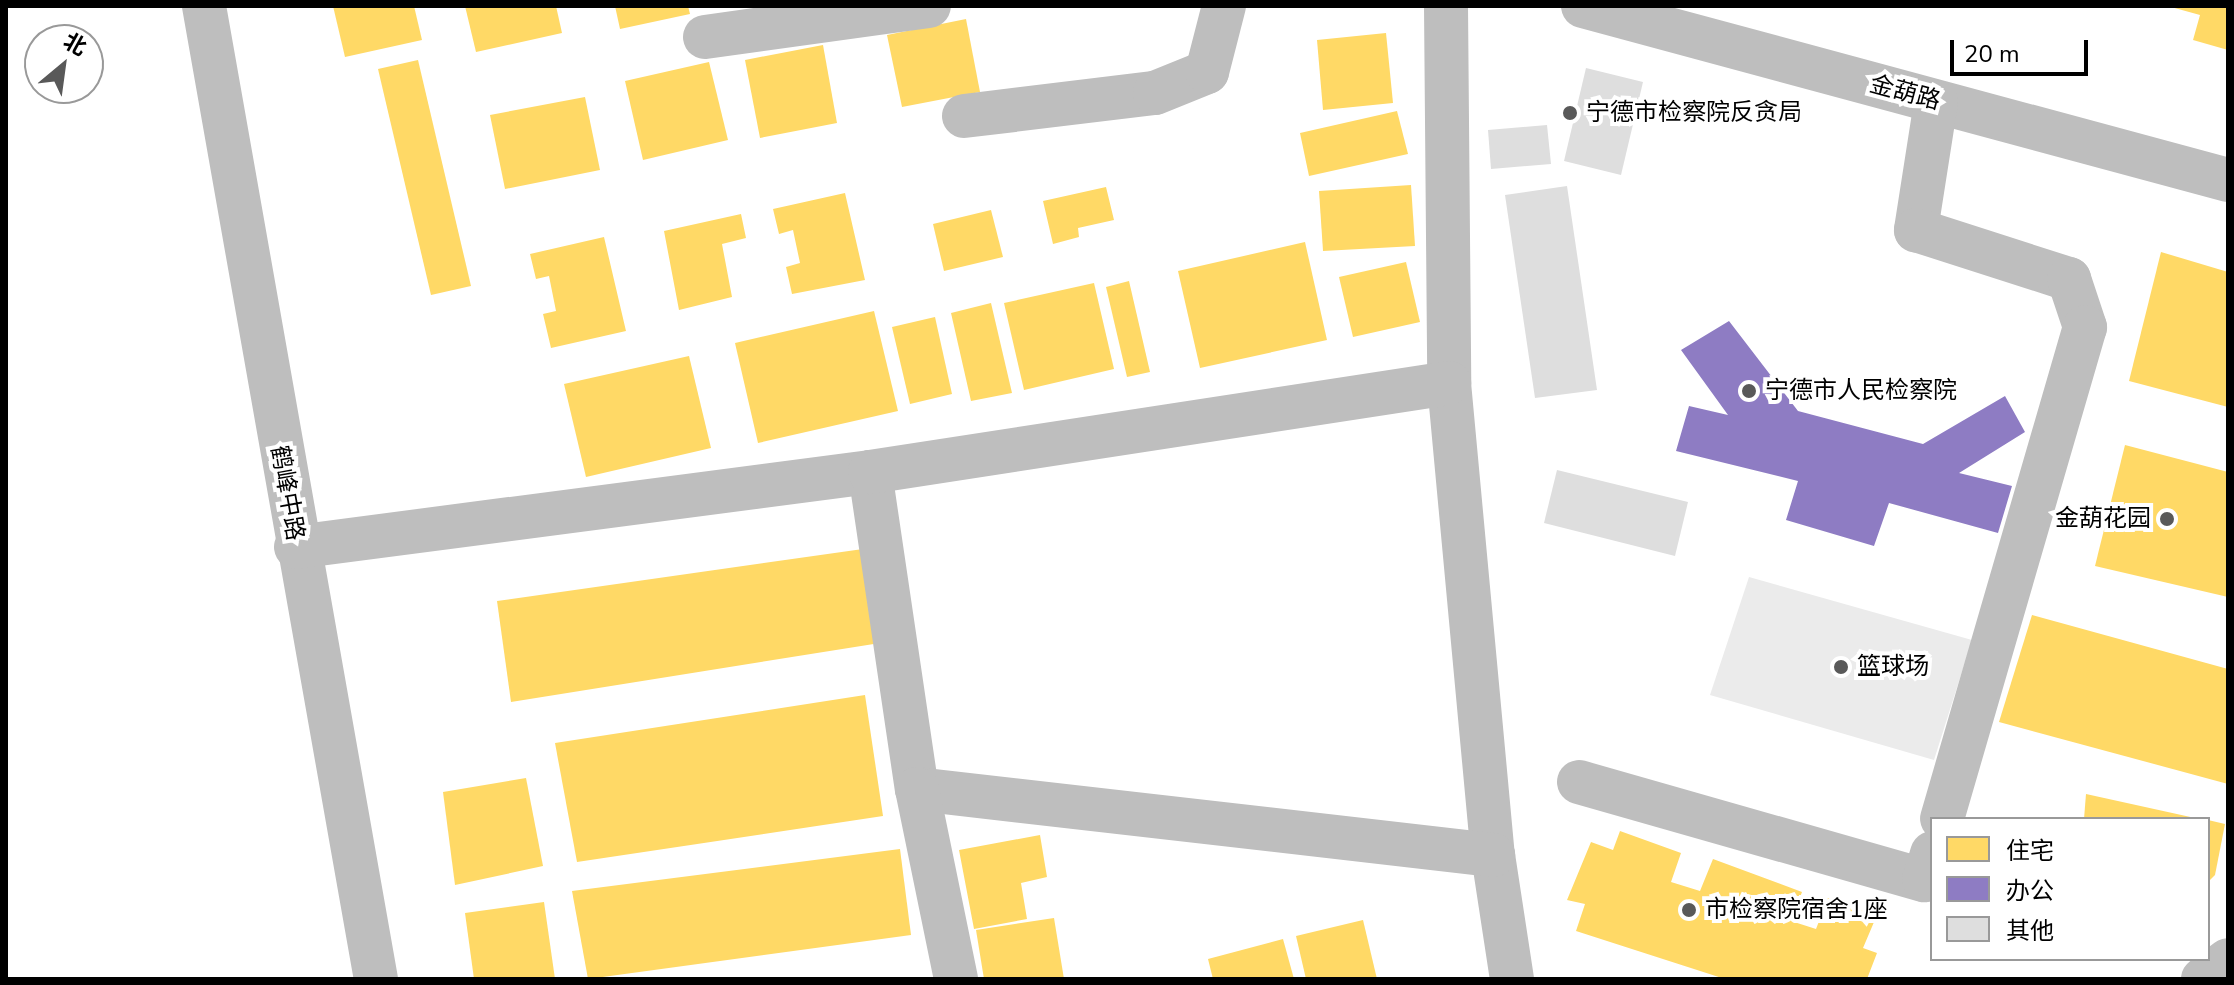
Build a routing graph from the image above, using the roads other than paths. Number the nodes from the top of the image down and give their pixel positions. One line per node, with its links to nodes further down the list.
1 (204, 6): 12 (street, 鹤峰中路)
2 (929, 6): 6 (street)
3 (1224, 6): 8 (street)
4 (1446, 6): 10 (street)
5 (1583, 6): 7 (street, 金葫路)
6 (705, 37)
7 (1936, 102): 9 (street, 金葫路); 15 (street)
8 (964, 116)
9 (2228, 180)
10 (1449, 383): 11 (street); 16 (street)
11 (870, 472): 12 (street); 14 (street)
12 (296, 547): 19 (street, 鹤峰中路)
13 (1579, 782): 17 (street)
14 (917, 789): 16 (street); 20 (street)
15 (1943, 817)
16 (1493, 855): 21 (street)
17 (1930, 860)
18 (2228, 960): 22 (street)
19 (376, 979)
20 (956, 979)
21 (1512, 979)
22 (2203, 979)

